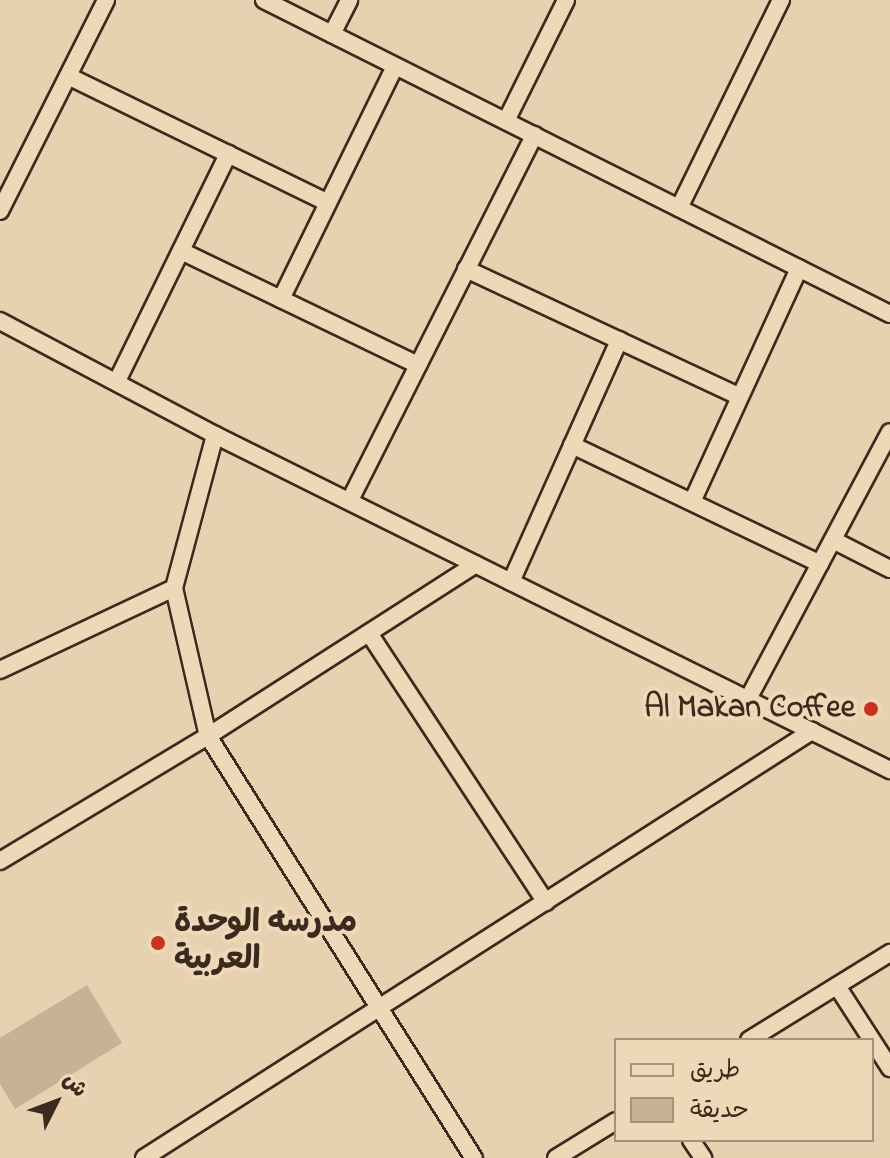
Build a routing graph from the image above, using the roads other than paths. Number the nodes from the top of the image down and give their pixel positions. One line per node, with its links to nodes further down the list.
1 (106, 0): 8 (street)
2 (264, 0): 6 (street)
3 (349, 0): 6 (street)
4 (566, 0): 9 (street)
5 (777, 2): 13 (street)
6 (332, 34): 7 (street)
7 (395, 66): 9 (street); 12 (street)
8 (68, 76): 11 (street); 14 (street)
9 (506, 121): 10 (street)
10 (534, 135): 13 (street); 17 (street)
11 (228, 154): 12 (street); 15 (street)
12 (328, 203): 18 (street)
13 (679, 208): 16 (street)
14 (0, 211)
15 (181, 251): 18 (street); 23 (street)
16 (799, 268): 19 (street); 24 (street)
17 (466, 269): 21 (street); 22 (street)
18 (281, 299): 22 (street)
19 (890, 314)
20 (0, 321): 23 (street)
21 (619, 340): 24 (street); 27 (street)
22 (418, 365): 28 (street)
23 (117, 381): 26 (street)
24 (738, 396): 29 (street)
25 (890, 432): 30 (street)
26 (215, 435): 28 (street); 35 (street)
27 (572, 445): 29 (street); 34 (street)
28 (350, 500): 31 (street)
29 (692, 502): 32 (street)
30 (833, 540): 32 (street); 33 (street)
31 (476, 564): 34 (street); 36 (street)
32 (820, 564): 38 (street)
33 (890, 569)
34 (511, 582): 38 (street)
35 (174, 588): 37 (street); 40 (street)
36 (369, 633): 40 (street); 43 (street)
37 (0, 670)
38 (748, 699): 39 (street)
39 (812, 731): 41 (street); 43 (street)
40 (208, 736): 42 (street); 46 (street)
41 (890, 770)
42 (0, 861)
43 (546, 902): 46 (street)
44 (890, 953): 45 (street)
45 (837, 986): 47 (street); 48 (street)
46 (381, 1010): 52 (street); 53 (street)
47 (752, 1038)
48 (871, 1038)
49 (874, 1043): 50 (street)
50 (890, 1068)
51 (614, 1122): 54 (street)
52 (144, 1158)
53 (474, 1158)
54 (556, 1158)

